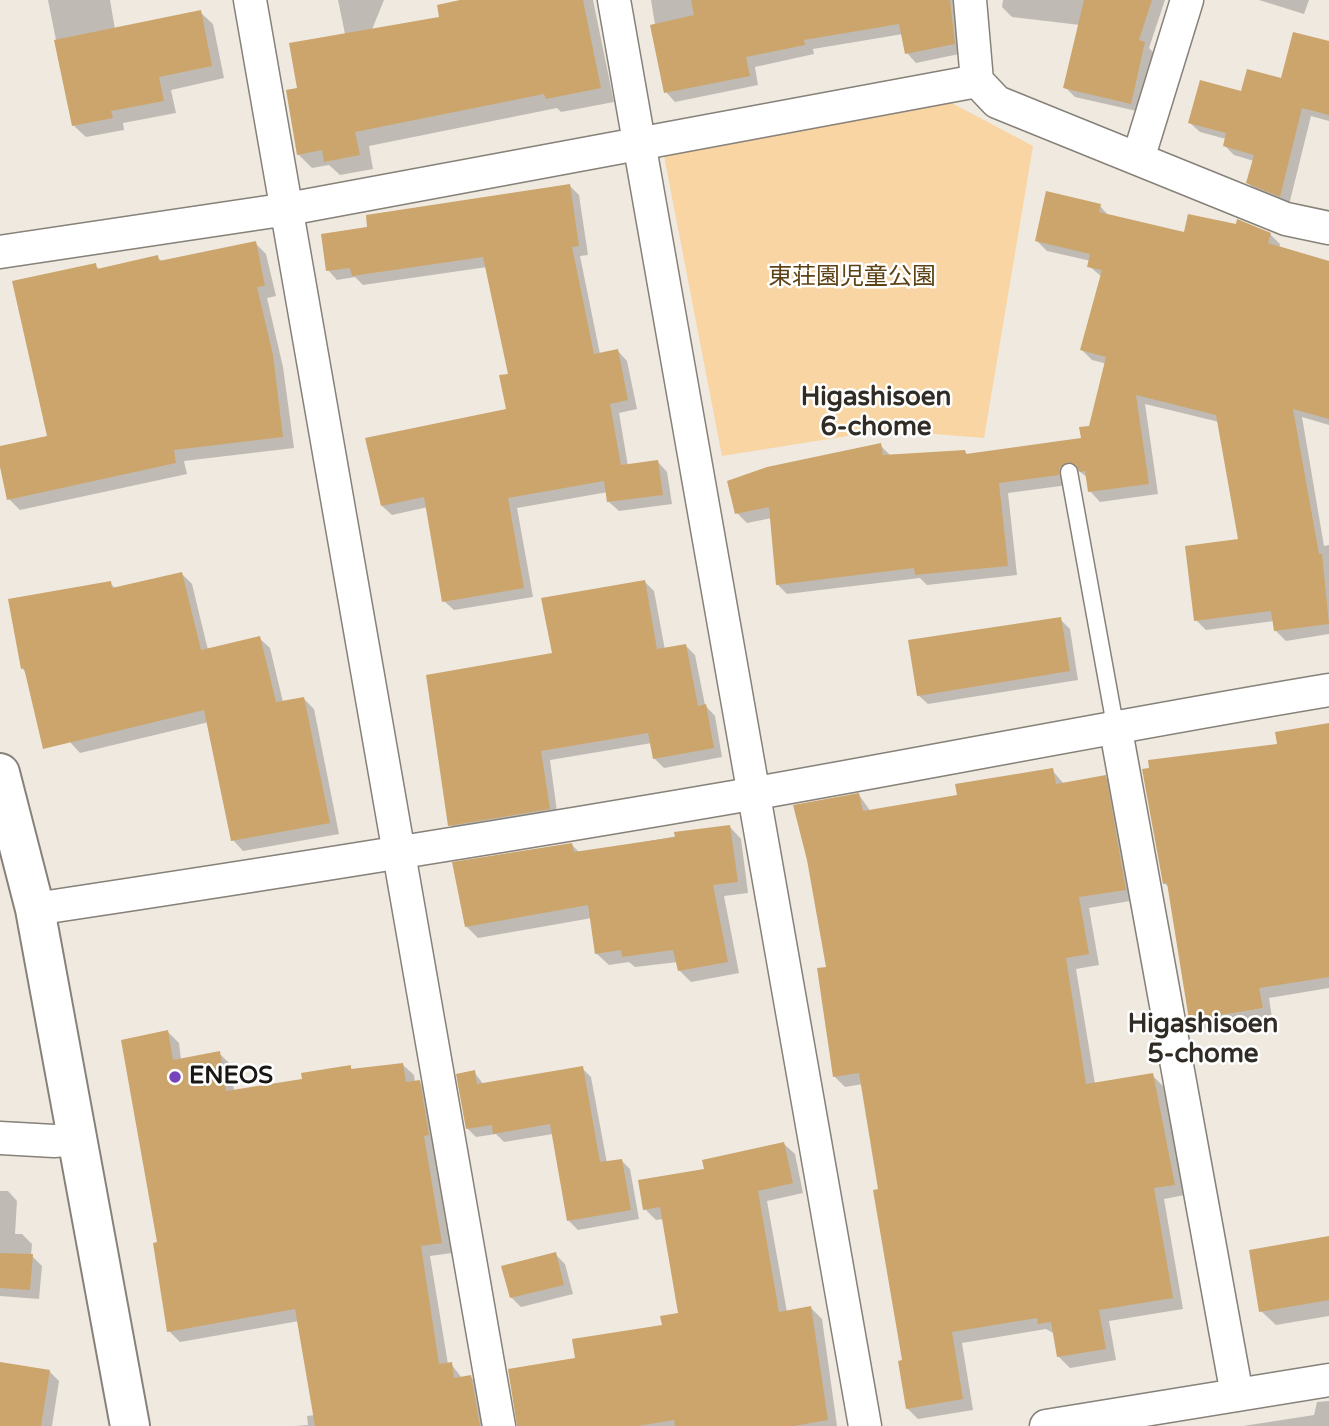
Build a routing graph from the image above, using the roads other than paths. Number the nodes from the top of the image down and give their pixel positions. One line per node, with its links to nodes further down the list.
1 (250, 0): 8 (street)
2 (614, 0): 6 (street)
3 (970, 0): 5 (street)
4 (1187, 0): 7 (street)
5 (977, 80): 6 (street); 7 (street)
6 (639, 143): 8 (street); 15 (street)
7 (1138, 159): 9 (street)
8 (288, 209): 10 (street); 16 (street)
9 (1329, 228)
10 (0, 252)
11 (1069, 472): 13 (lane)
12 (1329, 690): 13 (street)
13 (1115, 725): 15 (street); 21 (street)
14 (0, 773): 17 (street)
15 (755, 793): 16 (street); 24 (street)
16 (401, 853): 17 (street); 23 (street)
17 (35, 909): 19 (street)
18 (0, 1138): 19 (street)
19 (78, 1139): 22 (street)
20 (1329, 1380): 21 (street)
21 (1237, 1395): 25 (street)
22 (130, 1426)
23 (499, 1426)
24 (865, 1426)
25 (1046, 1426)

